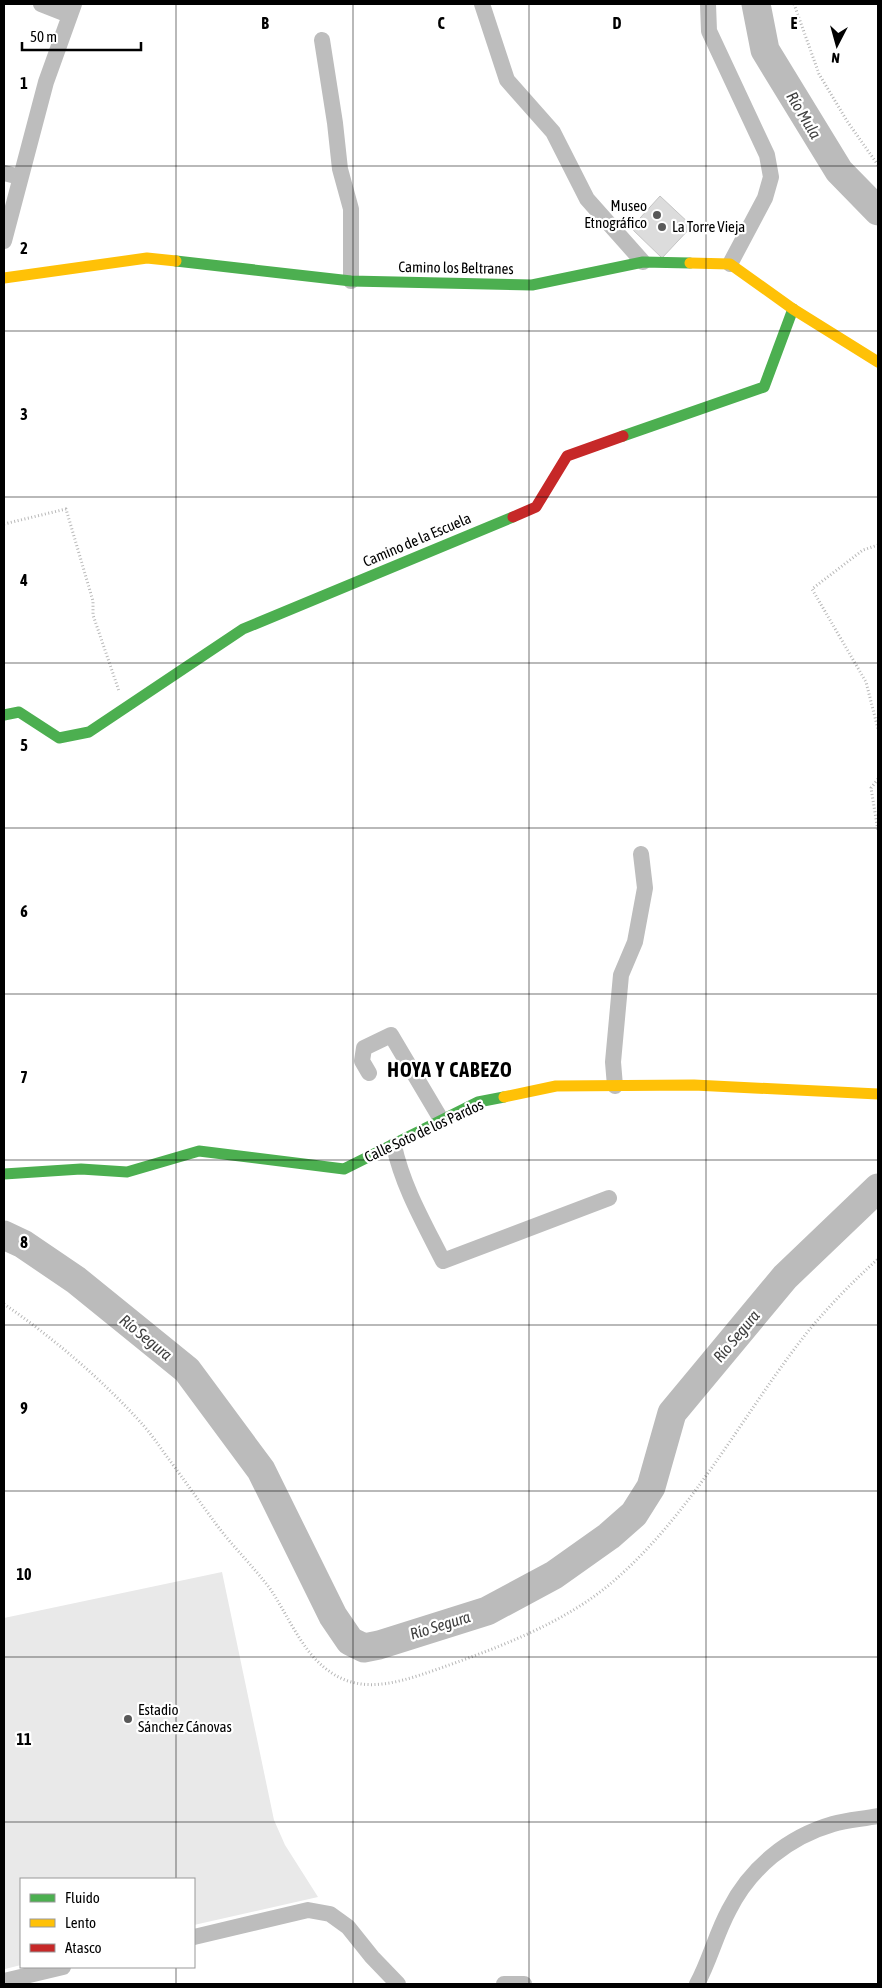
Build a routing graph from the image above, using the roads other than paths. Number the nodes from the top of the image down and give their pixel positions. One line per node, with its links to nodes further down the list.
1 (41, 4): 4 (street)
2 (482, 4): 9 (street)
3 (708, 4): 10 (street)
4 (72, 9): 7 (street)
5 (322, 40): 12 (street)
6 (4, 173): 7 (street)
7 (20, 177): 8 (street)
8 (4, 241)
9 (643, 262): 10 (street, Camino los Beltranes); 12 (street, Camino los Beltranes)
10 (730, 264): 13 (street)
11 (4, 278): 12 (street, Camino los Beltranes)
12 (351, 281)
13 (793, 309): 14 (street); 15 (street, Camino de la Escuela)
14 (878, 362)
15 (4, 714)
16 (641, 854): 18 (street)
17 (369, 1072): 20 (street)
18 (615, 1086): 19 (street, Calle Soto de los Pardos); 20 (street, Calle Soto de los Pardos)
19 (878, 1094)
20 (442, 1122): 21 (street, Calle Soto de los Pardos)
21 (394, 1146): 22 (street, Calle Soto de los Pardos); 23 (street)
22 (4, 1174)
23 (608, 1198)
24 (878, 1816): 31 (street)
25 (195, 1937): 28 (street)
26 (60, 1968): 27 (street)
27 (4, 1981)
28 (398, 1984)
29 (504, 1984): 30 (street)
30 (524, 1984)
31 (697, 1984)

